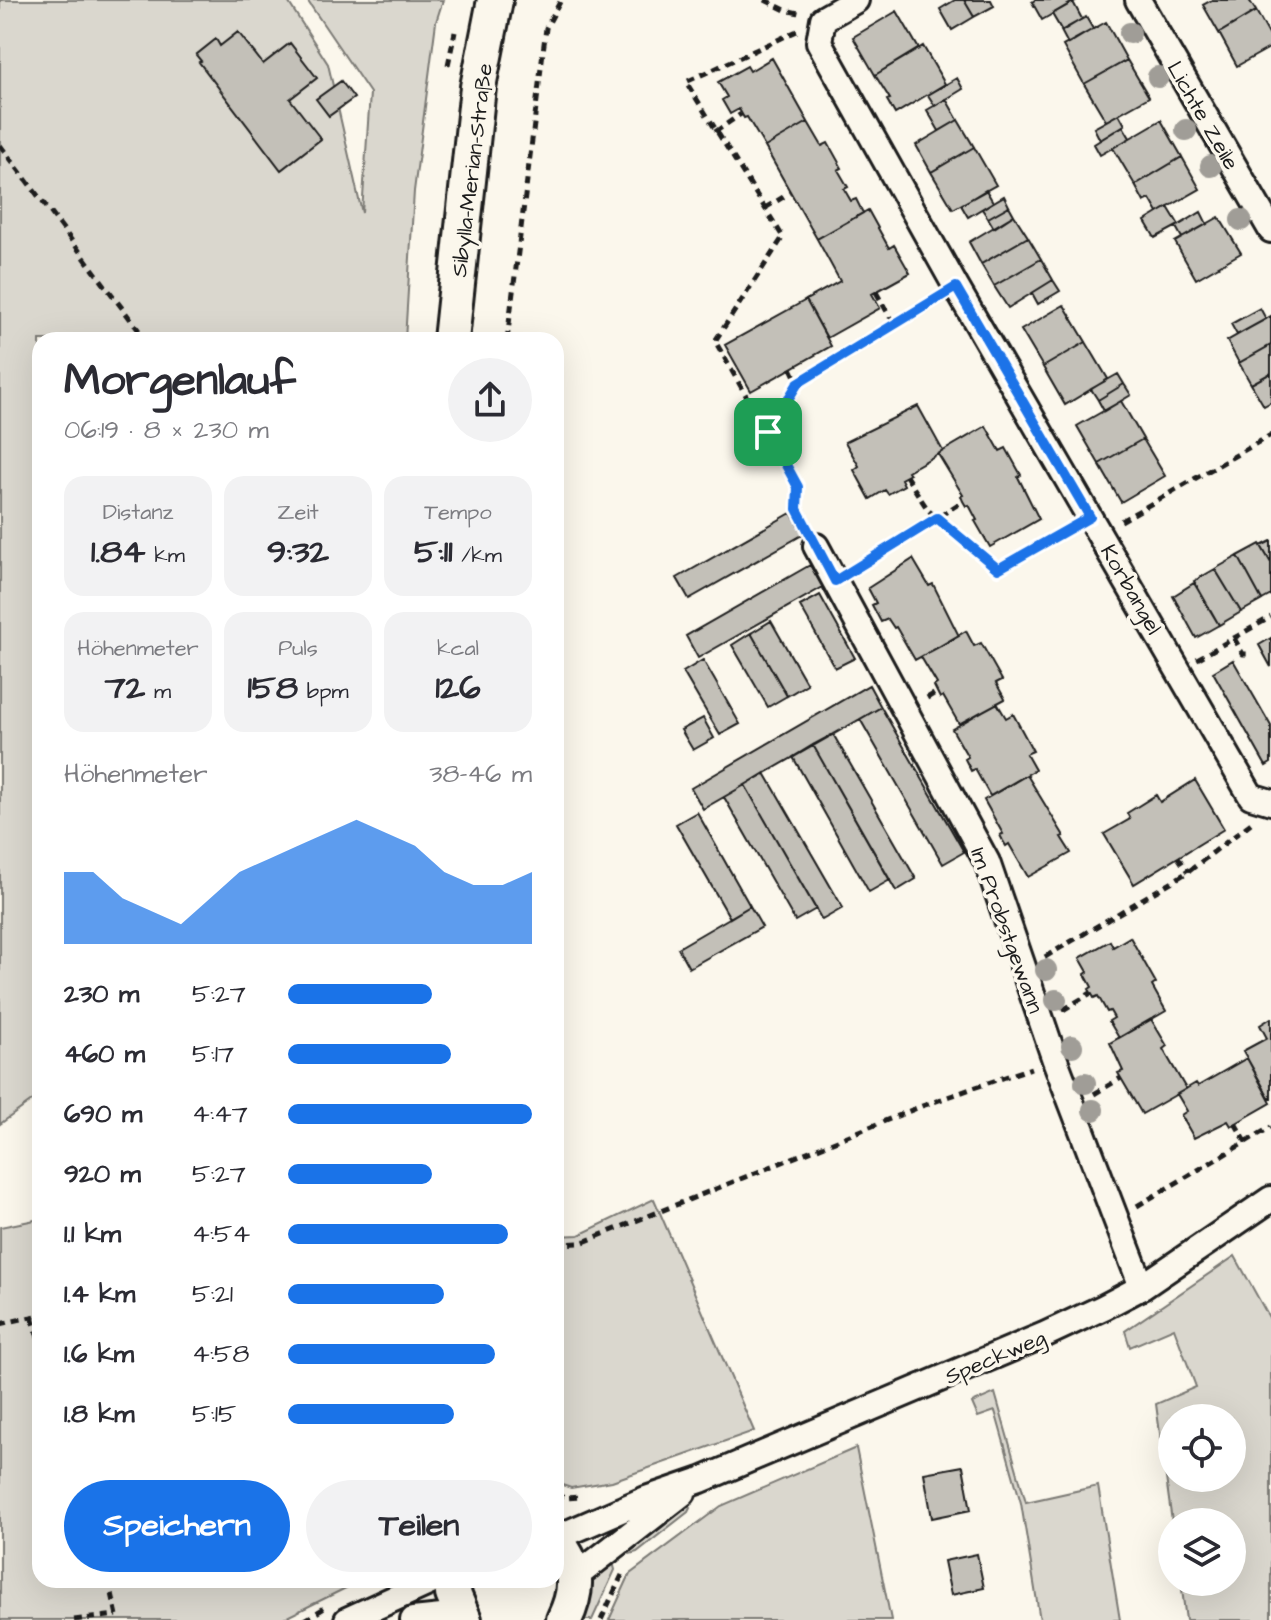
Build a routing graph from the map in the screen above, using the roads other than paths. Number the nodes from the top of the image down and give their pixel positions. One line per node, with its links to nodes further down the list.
1 (495, 0): 5 (main road, Sibylla-Merian-Straße)
2 (856, 0): 7 (street, Korbangel)
3 (1138, 0): 4 (street, Lichte Zeile)
4 (1271, 230)
5 (452, 332)
6 (816, 546): 9 (street, Im Probstgewann)
7 (1266, 809)
8 (1271, 1199): 9 (street, Speckweg)
9 (1142, 1287): 10 (street, Speckweg)
10 (701, 1480): 11 (street, Speckweg); 13 (street, Speckweg)
11 (564, 1535)
12 (564, 1550): 13 (main road)
13 (575, 1577): 19 (main road)
14 (417, 1588): 17 (street)
15 (453, 1588): 16 (main road)
16 (462, 1618): 18 (street)
17 (347, 1620)
18 (413, 1620)
19 (564, 1620)

